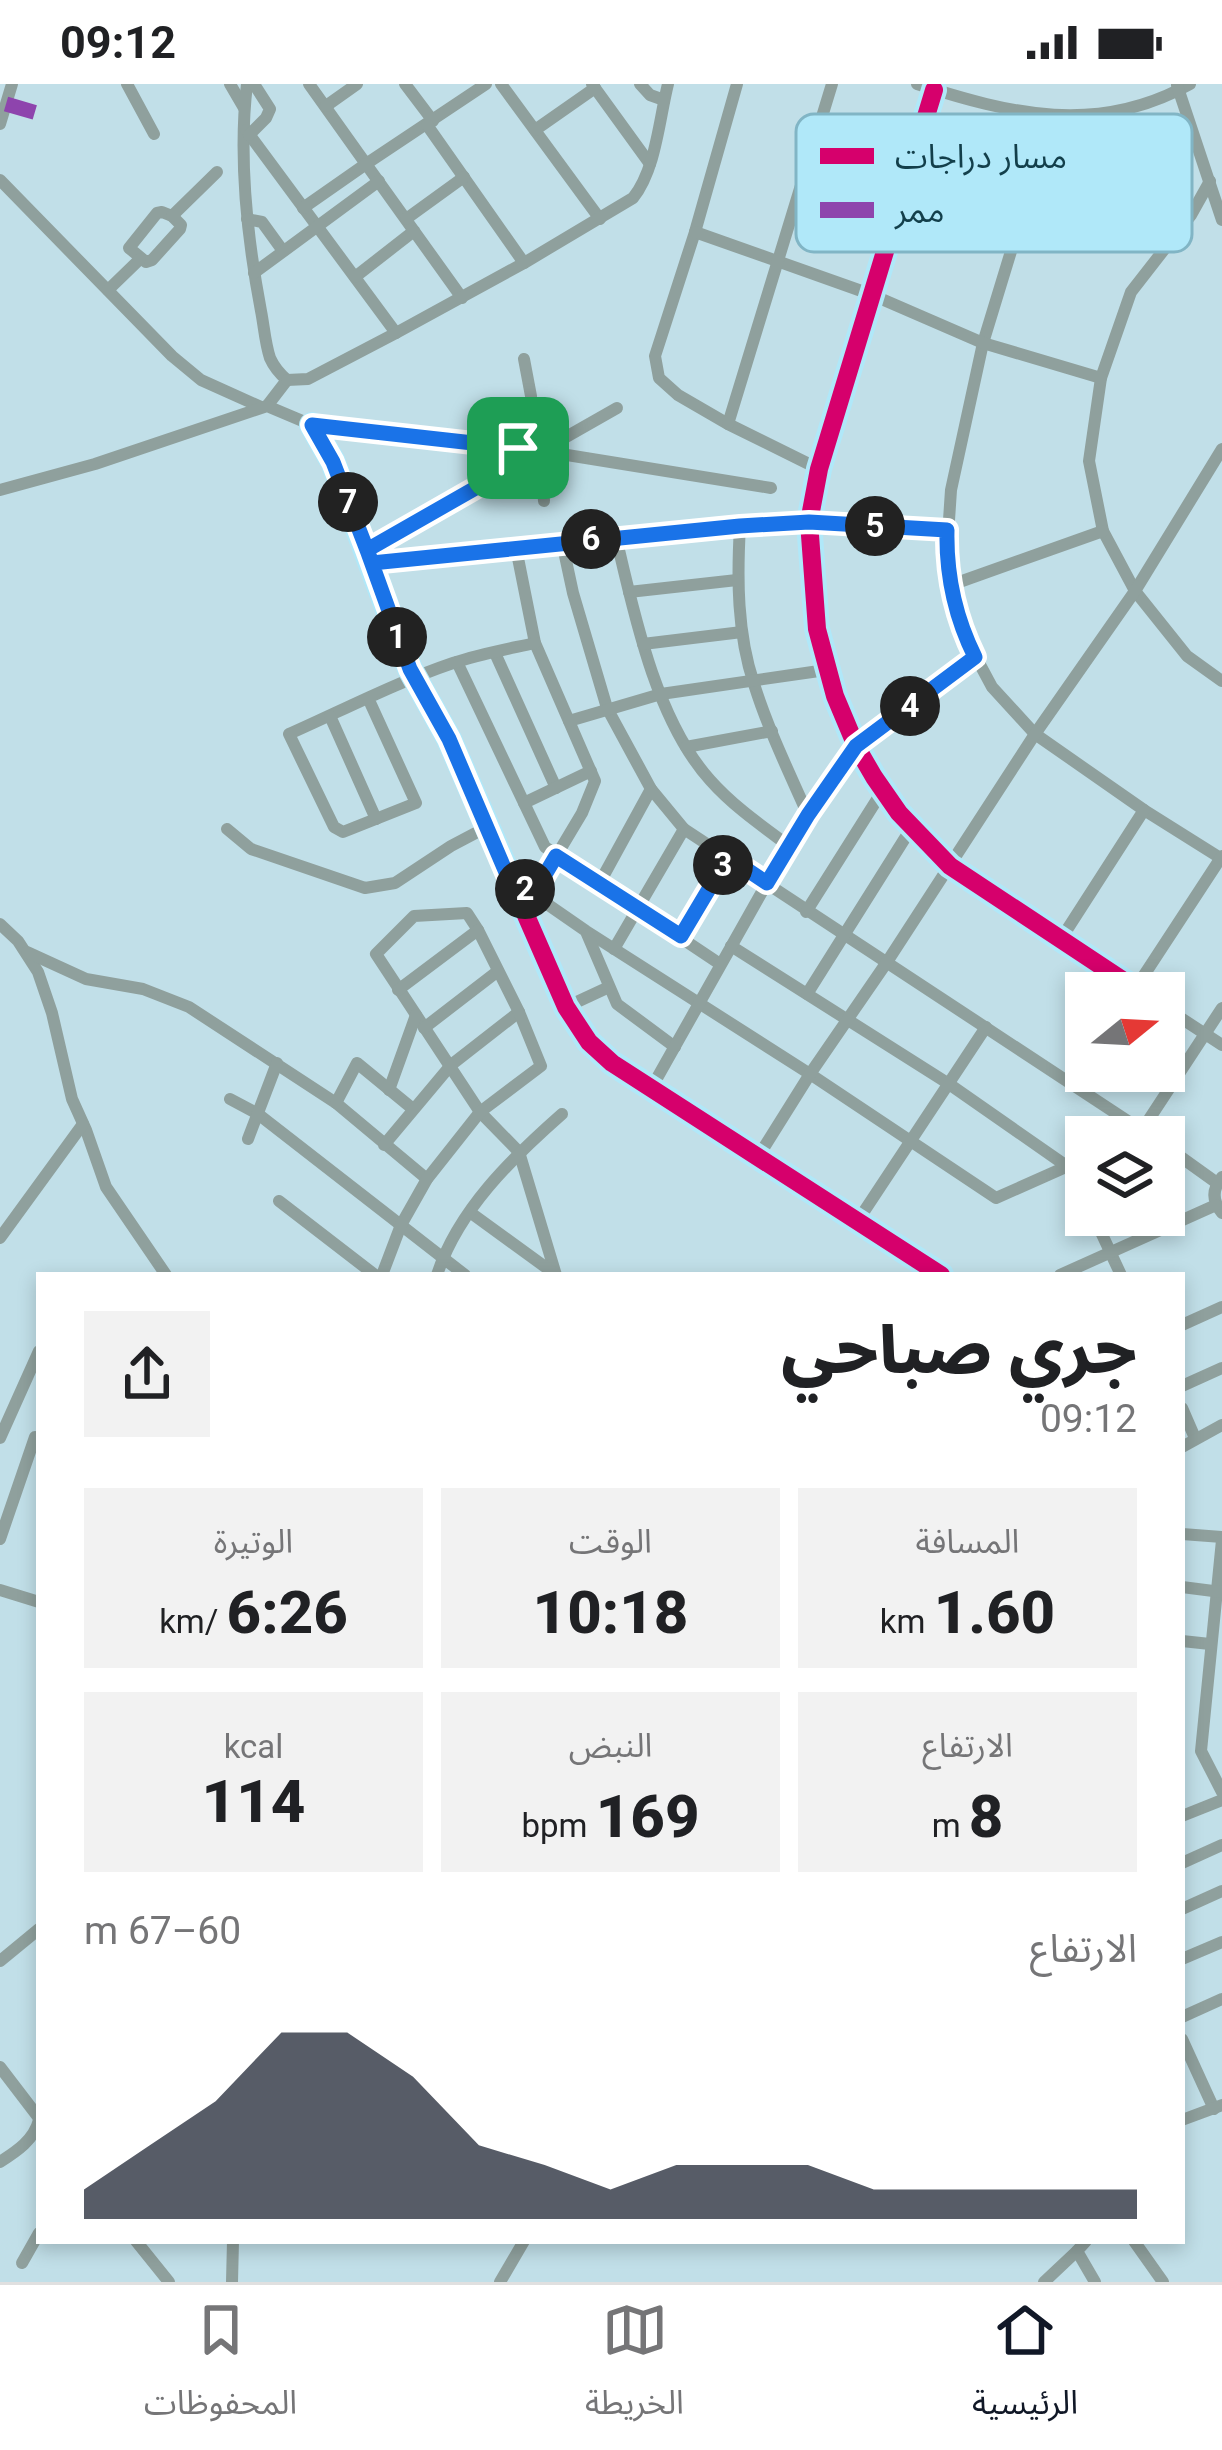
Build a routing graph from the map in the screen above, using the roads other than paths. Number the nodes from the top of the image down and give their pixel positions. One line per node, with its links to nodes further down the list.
1 (13, 84): 27 (street)
2 (127, 84): 30 (street)
3 (230, 84): 20 (street)
4 (251, 84): 20 (street); 29 (street)
5 (309, 84): 19 (street)
6 (357, 84): 19 (street)
7 (405, 84): 26 (street)
8 (486, 84): 26 (street)
9 (501, 84): 28 (street)
10 (640, 84): 18 (street)
11 (668, 84): 18 (street)
12 (737, 84): 49 (street)
13 (832, 84): 21 (street)
14 (916, 84): 17 (street)
15 (593, 86): 28 (street); 32 (street)
16 (1182, 86): 24 (street)
17 (934, 90): 22 (street); 23 (street)
18 (664, 100): 32 (street)
19 (326, 106): 31 (street)
20 (244, 108): 29 (street)
21 (823, 114)
22 (926, 114)
23 (1034, 114)
24 (1093, 114)
25 (1192, 120): 37 (street)
26 (430, 123): 31 (street); 34 (street)
27 (0, 124)
28 (535, 130): 45 (street)
29 (247, 132): 40 (street); 44 (street)
30 (154, 134)
31 (367, 164): 36 (street); 38 (street)
32 (650, 164): 45 (street)
33 (217, 172): 43 (street)
34 (464, 177): 47 (street); 55 (street)
35 (0, 180): 59 (street)
36 (379, 181): 41 (street); 47 (street)
37 (1210, 181): 42 (street); 46 (street)
38 (328, 191): 40 (street); 41 (street)
39 (796, 206): 56 (street)
40 (303, 208): 48 (street)
41 (342, 208): 48 (street)
42 (1192, 213)
43 (172, 216): 54 (street); 54 (street)
44 (247, 219): 50 (street); 57 (street)
45 (600, 219): 55 (street)
46 (1222, 220)
47 (410, 225): 58 (street); 61 (street)
48 (317, 226): 50 (street); 58 (street)
49 (695, 232): 56 (street); 69 (street)
50 (283, 251): 57 (street)
51 (883, 252): 60 (street)
52 (1011, 252): 63 (street)
53 (1162, 252): 65 (street)
54 (140, 259): 59 (street)
55 (524, 263): 61 (street)
56 (779, 263): 60 (street); 69 (street)
57 (254, 273): 66 (street)
58 (355, 277): 62 (street)
59 (107, 290): 67 (street)
60 (870, 294): 63 (street); 75 (street)
61 (462, 298): 62 (street)
62 (396, 333): 66 (street)
63 (983, 343): 65 (street); 82 (street)
64 (524, 359): 71 (street)
65 (1101, 378): 83 (street)
66 (287, 380): 67 (street)
67 (264, 406): 70 (street); 78 (street)
68 (617, 408): 72 (street)
69 (728, 424): 75 (street)
70 (312, 425): 74 (street); 87 (street)
71 (532, 430): 72 (street); 74 (street)
72 (560, 448): 76 (street); 77 (street)
73 (1222, 448): 90 (street)
74 (520, 455): 76 (street); 87 (street)
75 (819, 469): 80 (street)
76 (542, 472): 79 (street)
77 (771, 488)
78 (0, 490)
79 (544, 501)
80 (809, 522): 81 (street); 82 (street); 98 (street)
81 (740, 526): 84 (street); 88 (street)
82 (947, 530): 89 (street)
83 (1102, 531): 89 (street); 90 (street)
84 (616, 537): 85 (street); 91 (street)
85 (562, 542): 86 (street); 104 (street)
86 (516, 548): 87 (street); 93 (street)
87 (370, 557): 99 (street)
88 (737, 580): 91 (street); 92 (street)
89 (951, 585): 96 (street)
90 (1135, 591): 101 (street); 108 (street)
91 (629, 592): 94 (street)
92 (742, 632): 94 (street); 100 (street)
93 (535, 643): 95 (street); 106 (street)
94 (643, 644): 102 (street)
95 (495, 652): 97 (street); 112 (street)
96 (975, 657): 108 (street); 109 (street)
97 (457, 662): 99 (street); 115 (street)
98 (826, 670): 100 (street); 109 (street)
99 (415, 678): 103 (street); 119 (street)
100 (752, 681): 102 (street); 107 (street)
101 (1222, 681)
102 (661, 694): 104 (street); 110 (street)
103 (368, 698): 105 (street); 118 (street)
104 (608, 708): 106 (street); 113 (street)
105 (330, 716): 118 (street); 118 (street)
106 (569, 721): 111 (street)
107 (772, 731): 110 (street); 117 (street)
108 (1035, 734): 116 (street); 127 (street)
109 (856, 746): 114 (street); 117 (street)
110 (686, 747): 123 (street)
111 (591, 771): 112 (street); 124 (street)
112 (556, 788): 115 (street)
113 (651, 788): 122 (street); 130 (street)
114 (883, 790): 120 (street); 133 (street)
115 (524, 803): 124 (street)
116 (1144, 810): 126 (street); 139 (street)
117 (808, 815): 123 (street)
118 (376, 819)
119 (487, 827): 121 (street); 128 (street)
120 (912, 827): 127 (street); 137 (street)
121 (227, 830)
122 (684, 830): 125 (street); 132 (street)
123 (790, 846): 129 (street)
124 (556, 856): 130 (street); 131 (street)
125 (728, 857): 129 (street); 138 (street)
126 (1222, 858): 147 (street)
127 (950, 866): 139 (street); 143 (street)
128 (508, 877): 131 (street); 152 (street)
129 (767, 883): 133 (street); 140 (street)
130 (598, 884): 132 (street)
131 (533, 895): 136 (street)
132 (637, 909): 138 (street); 141 (street)
133 (806, 912): 137 (street)
134 (0, 924): 142 (street)
135 (478, 930): 145 (street); 149 (street); 149 (street)
136 (586, 932): 141 (street); 148 (street)
137 (843, 935): 143 (street); 150 (street)
138 (681, 936): 144 (street)
139 (1061, 939): 146 (street)
140 (731, 946): 144 (street); 150 (street)
141 (614, 950): 151 (street)
142 (27, 952): 162 (street); 178 (street)
143 (887, 962): 155 (street); 158 (street)
144 (720, 964): 151 (street)
145 (498, 971): 154 (street); 157 (street)
146 (1108, 972)
147 (1149, 972)
148 (609, 986): 152 (street); 161 (street)
149 (398, 990): 157 (street)
150 (806, 994): 155 (street)
151 (697, 1003): 161 (street); 164 (street)
152 (566, 1006): 167 (street)
153 (1222, 1008): 159 (street)
154 (519, 1012): 163 (street); 173 (street)
155 (849, 1018): 164 (street); 166 (street)
156 (1185, 1021): 159 (street)
157 (420, 1022): 163 (street); 168 (street)
158 (986, 1028): 165 (street); 166 (street)
159 (1204, 1034): 160 (street); 177 (street)
160 (1222, 1045)
161 (675, 1047): 167 (street)
162 (277, 1063): 171 (street); 174 (street)
163 (450, 1066): 172 (street); 173 (street)
164 (810, 1074): 180 (street); 183 (street)
165 (1065, 1078)
166 (949, 1084): 180 (street); 185 (street)
167 (652, 1087): 183 (street)
168 (389, 1090): 171 (street); 172 (street)
169 (1086, 1092): 176 (street)
170 (230, 1099): 174 (street)
171 (336, 1103): 181 (street)
172 (413, 1109): 181 (street)
173 (480, 1112): 182 (street); 187 (street)
174 (258, 1114): 179 (street); 193 (street)
175 (562, 1114): 182 (street)
176 (1122, 1116)
177 (1157, 1116)
178 (83, 1124): 195 (street); 198 (street)
179 (248, 1139)
180 (911, 1141): 186 (street); 192 (street)
181 (384, 1145): 187 (street)
182 (519, 1152): 191 (street); 204 (street)
183 (758, 1157): 192 (street)
184 (1185, 1158): 188 (street)
185 (1065, 1165)
186 (1065, 1168)
187 (427, 1179): 193 (street)
188 (1220, 1180): 190 (street)
189 (279, 1201): 199 (street)
190 (1219, 1209): 196 (street)
191 (471, 1213): 197 (street); 203 (street)
192 (857, 1222): 205 (street)
193 (401, 1226): 197 (street); 200 (street)
194 (1104, 1236): 196 (street)
195 (0, 1238)
196 (1112, 1252): 206 (street); 207 (street)
197 (442, 1258): 201 (street); 202 (street)
198 (164, 1272)
199 (375, 1272)
200 (380, 1272)
201 (438, 1272)
202 (461, 1272)
203 (552, 1272)
204 (555, 1272)
205 (936, 1272)
206 (1067, 1272)
207 (1120, 1272)
208 (1219, 1308): 209 (street); 210 (street)
209 (1185, 1324)
210 (1222, 1324)
211 (36, 1358): 216 (street)
212 (1222, 1368): 213 (street)
213 (1185, 1385)
214 (1185, 1415): 218 (street)
215 (1222, 1425): 218 (street)
216 (3, 1433): 217 (street)
217 (36, 1438)
218 (1195, 1438): 220 (street)
219 (36, 1441): 222 (street)
220 (1185, 1445)
221 (1185, 1534): 223 (street)
222 (0, 1539)
223 (1222, 1539): 226 (street)
224 (1185, 1587): 226 (street)
225 (0, 1590): 227 (street)
226 (1219, 1592): 229 (street)
227 (36, 1601)
228 (1185, 1641): 229 (street)
229 (1210, 1644): 230 (street)
230 (1201, 1750): 231 (street); 232 (street)
231 (1185, 1756)
232 (1222, 1796): 233 (street)
233 (1185, 1814)
234 (1222, 1845): 235 (street)
235 (1185, 1862)
236 (1222, 1891): 237 (street)
237 (1185, 1909)
238 (36, 1931): 241 (street)
239 (1222, 1942): 240 (street)
240 (1185, 1958)
241 (0, 1961)
242 (1219, 2001): 243 (street); 244 (street)
243 (1185, 2016)
244 (1222, 2016)
245 (1185, 2044): 247 (street)
246 (0, 2067): 248 (street)
247 (1218, 2107): 249 (street)
248 (36, 2115)
249 (1185, 2119)
250 (36, 2130): 251 (street)
251 (0, 2162)
252 (36, 2238): 258 (street)
253 (138, 2244): 259 (street)
254 (233, 2244): 260 (street)
255 (522, 2244): 261 (street)
256 (1136, 2244): 264 (street)
257 (1081, 2246): 262 (street); 263 (street)
258 (22, 2263)
259 (169, 2282)
260 (232, 2282)
261 (500, 2282)
262 (1044, 2282)
263 (1095, 2282)
264 (1162, 2282)

